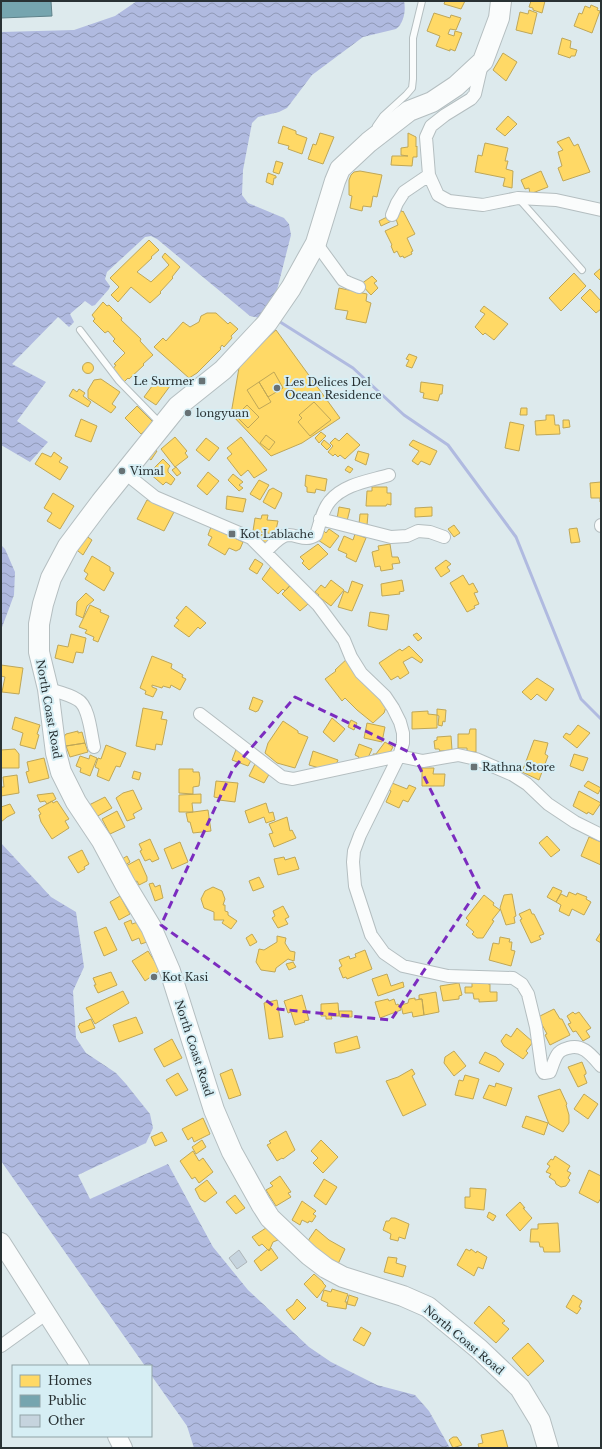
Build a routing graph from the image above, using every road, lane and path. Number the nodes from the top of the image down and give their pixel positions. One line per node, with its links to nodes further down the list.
1 (422, 1): 4 (lane)
2 (501, 1): 3 (main road, North Coast Road)
3 (483, 61): 4 (main road, North Coast Road); 5 (street)
4 (369, 142): 9 (main road, North Coast Road)
5 (429, 175): 6 (street); 8 (street)
6 (518, 198): 7 (street); 10 (lane)
7 (601, 210)
8 (392, 215)
9 (316, 244): 11 (street); 13 (main road, North Coast Road)
10 (582, 270)
11 (359, 287)
12 (80, 330): 13 (lane)
13 (163, 425): 14 (main road, North Coast Road)
14 (125, 473): 18 (street); 19 (main road, North Coast Road)
15 (389, 475): 16 (street)
16 (320, 519): 17 (street); 18 (street)
17 (444, 537)
18 (265, 552): 22 (street)
19 (48, 689): 21 (street); 31 (main road, North Coast Road)
20 (200, 714): 22 (street)
21 (94, 747)
22 (399, 756): 23 (street); 24 (street)
23 (601, 835)
24 (601, 1066)
25 (1, 1242): 26 (street)
26 (46, 1313): 27 (street); 28 (street)
27 (1, 1346)
28 (79, 1365)
29 (118, 1437): 30 (street)
30 (123, 1448)
31 (548, 1448)

